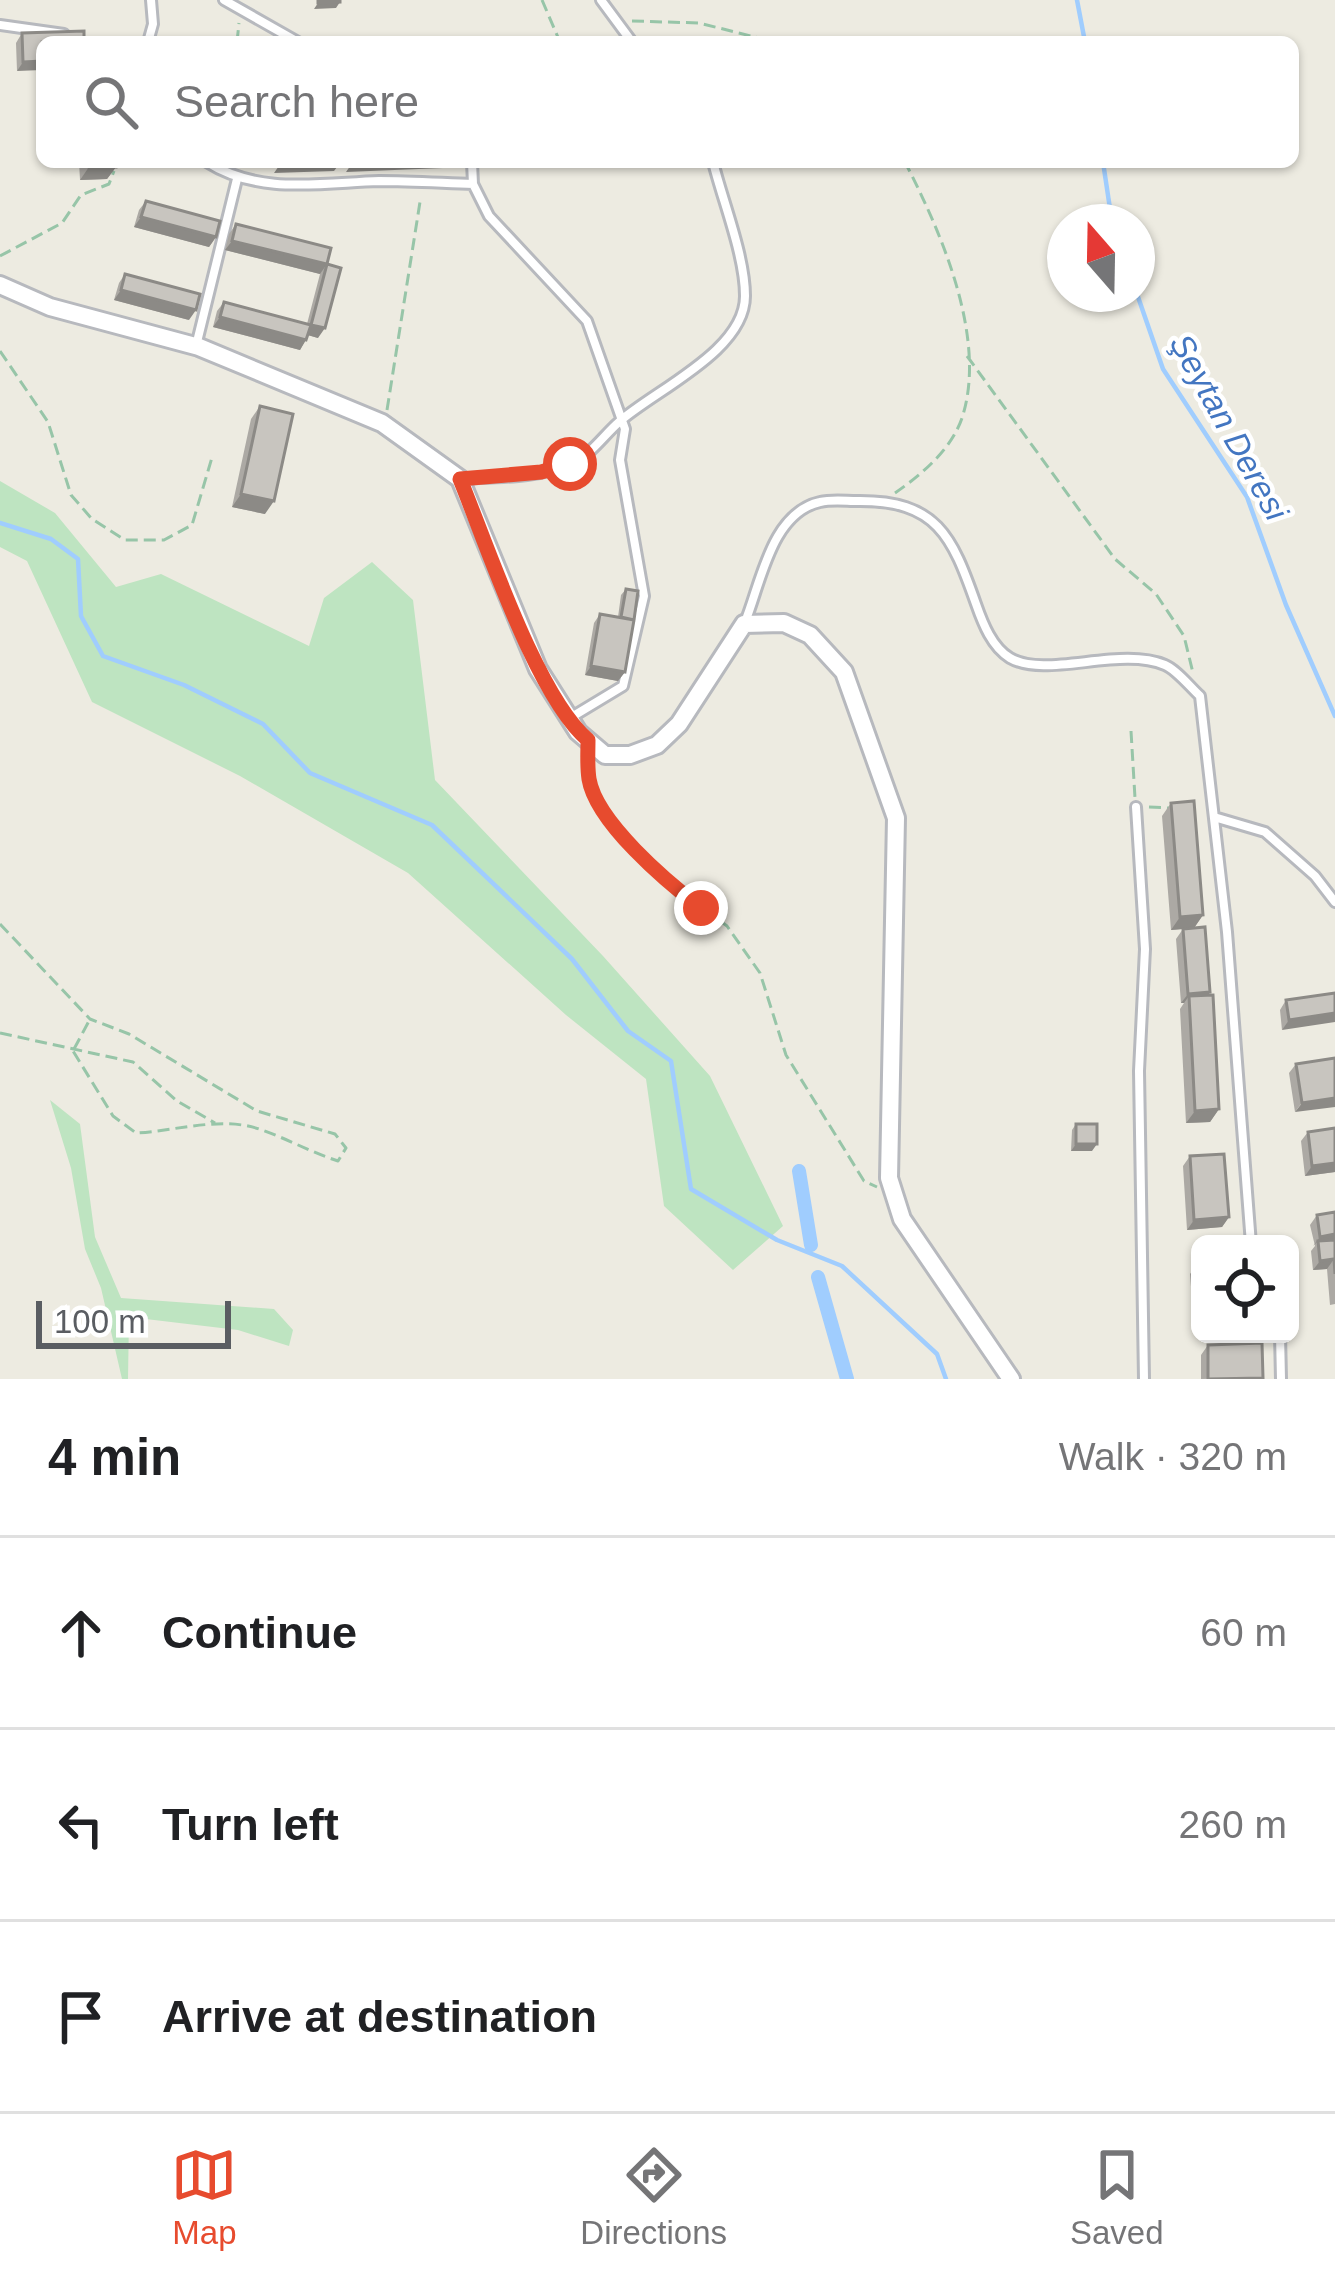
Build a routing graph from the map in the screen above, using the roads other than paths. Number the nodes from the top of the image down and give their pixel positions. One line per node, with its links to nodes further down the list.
1 (151, 0): 6 (lane)
2 (224, 0): 7 (lane)
3 (601, 0): 8 (lane)
4 (0, 25): 5 (lane)
5 (83, 36)
6 (150, 36)
7 (287, 36)
8 (628, 36)
9 (218, 168): 12 (lane)
10 (472, 168): 13 (lane)
11 (714, 168): 16 (lane)
12 (237, 179): 13 (lane); 15 (lane)
13 (473, 184): 16 (lane)
14 (0, 285): 15 (street)
15 (196, 346): 17 (street)
16 (620, 421): 17 (lane); 19 (lane)
17 (460, 479): 19 (street)
18 (745, 624): 19 (street); 21 (lane); 25 (street)
19 (569, 718)
20 (1136, 807): 26 (lane)
21 (1214, 818): 22 (lane); 23 (lane)
22 (1335, 902)
23 (1250, 1235)
24 (1280, 1343): 27 (lane)
25 (1011, 1379)
26 (1144, 1379)
27 (1281, 1379)

